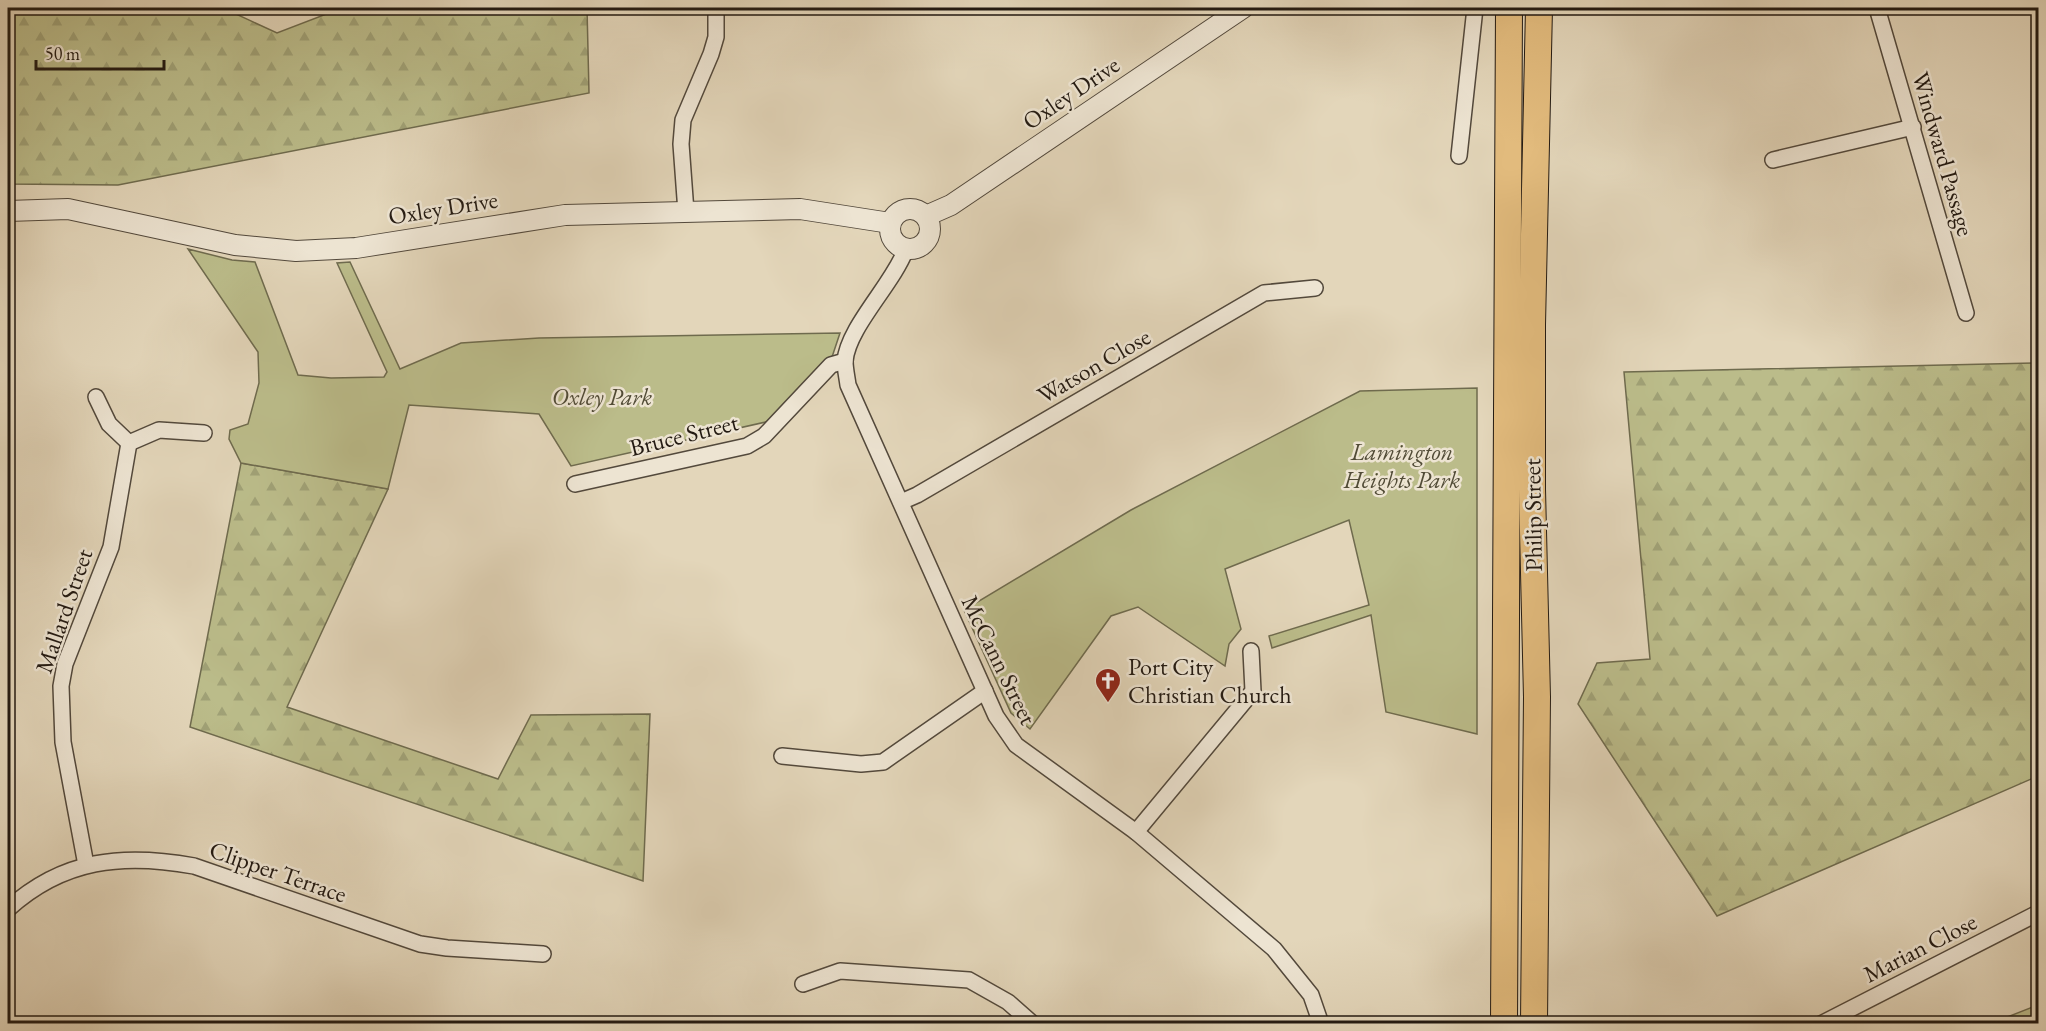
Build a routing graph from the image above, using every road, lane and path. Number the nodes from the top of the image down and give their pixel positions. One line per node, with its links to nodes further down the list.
1 (716, 8): 11 (street)
2 (1243, 8): 12 (street, Oxley Drive)
3 (1475, 8): 8 (street)
4 (1509, 8): 34 (main road, Philip Street)
5 (1539, 8): 35 (main road, Philip Street)
6 (1877, 8): 7 (street, Windward Passage)
7 (1913, 127): 9 (street); 16 (street, Windward Passage)
8 (1459, 156)
9 (1773, 160)
10 (8, 211): 11 (street, Oxley Drive)
11 (686, 212): 13 (street, Oxley Drive)
12 (926, 216): 13 (street); 14 (street)
13 (890, 222): 14 (street)
14 (906, 249): 17 (street)
15 (1315, 288): 22 (street, Watson Close)
16 (1965, 313)
17 (845, 361): 21 (street, Bruce Street); 22 (street, McCann Street)
18 (96, 397): 20 (street)
19 (204, 433): 20 (street)
20 (129, 443): 27 (street, Mallard Street)
21 (575, 484)
22 (901, 502): 24 (street, McCann Street)
23 (1251, 651): 26 (street)
24 (985, 691): 25 (street); 26 (street, McCann Street)
25 (782, 756)
26 (1136, 832): 33 (street, McCann Street)
27 (86, 865): 28 (street, Clipper Terrace); 30 (street, Clipper Terrace)
28 (8, 909)
29 (2038, 913): 36 (street, Marian Close)
30 (543, 954)
31 (803, 984): 32 (street)
32 (1033, 1023)
33 (1321, 1023)
34 (1504, 1023)
35 (1534, 1023)
36 (1821, 1023)

